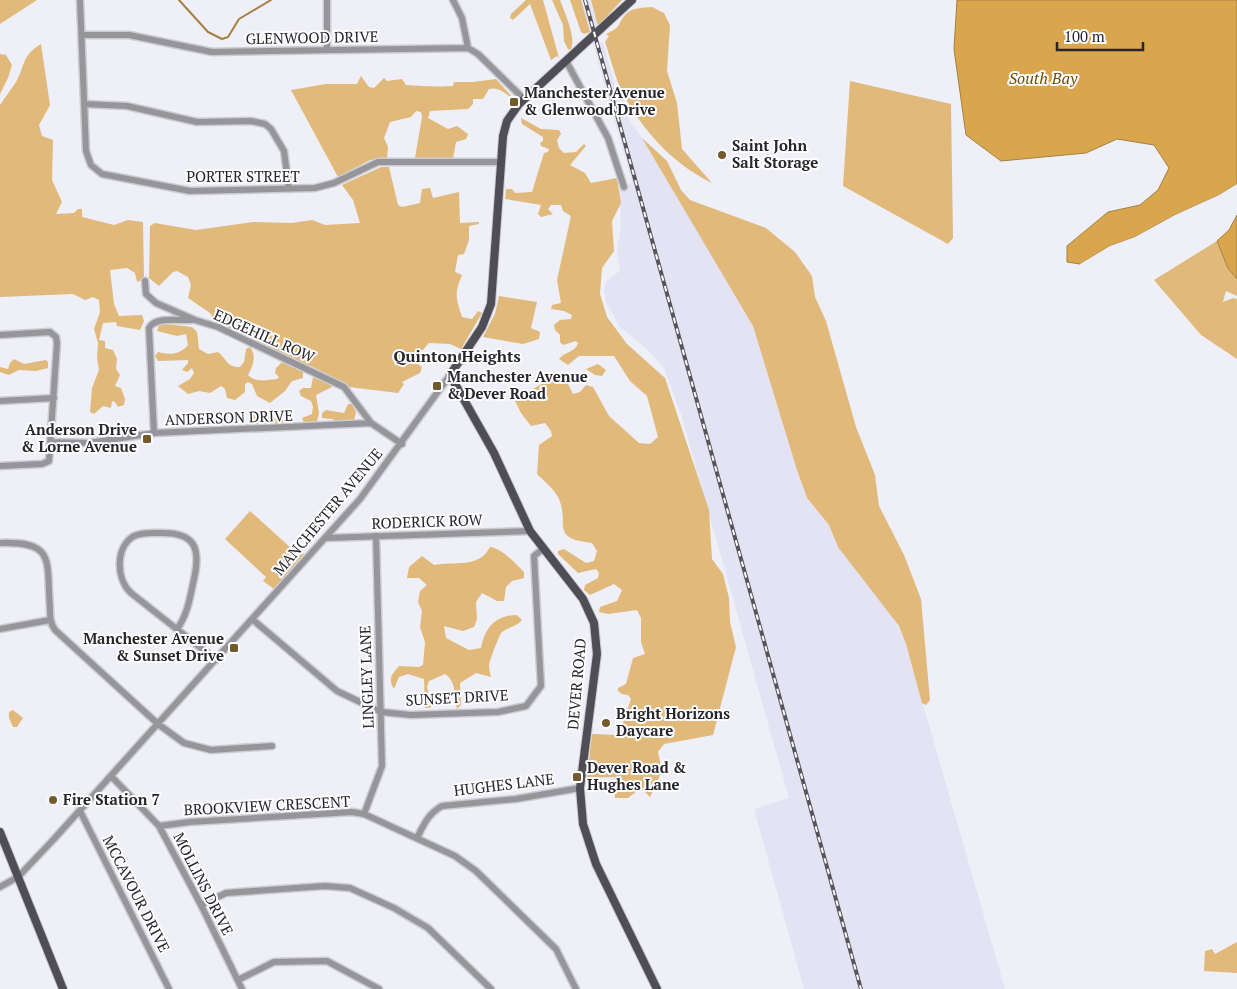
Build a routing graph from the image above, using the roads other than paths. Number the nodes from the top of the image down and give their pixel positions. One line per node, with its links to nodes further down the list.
1 (80, 0): 5 (street, PORTER STREET)
2 (327, 0): 7 (street)
3 (453, 0): 6 (street)
4 (632, 0): 8 (main road, MANCHESTER AVENUE)
5 (82, 35): 7 (street, GLENWOOD DRIVE); 10 (street, PORTER STREET)
6 (468, 48): 7 (street, GLENWOOD DRIVE); 9 (street)
7 (327, 50)
8 (566, 62): 9 (main road, MANCHESTER AVENUE); 12 (street)
9 (525, 100): 11 (main road, MANCHESTER AVENUE)
10 (84, 104): 13 (street); 13 (street, PORTER STREET)
11 (500, 162): 13 (street, PORTER STREET); 17 (main road, MANCHESTER AVENUE)
12 (624, 186)
13 (289, 189)
14 (145, 280): 15 (street, EDGEHILL ROW)
15 (195, 320): 20 (street, EDGEHILL ROW); 21 (street)
16 (0, 334): 18 (street)
17 (450, 375): 23 (street, MANCHESTER AVENUE); 25 (main road, DEVER ROAD)
18 (54, 398): 19 (street); 22 (street)
19 (0, 401)
20 (371, 423): 21 (street, ANDERSON DRIVE); 23 (street)
21 (154, 434): 22 (street, ANDERSON DRIVE)
22 (51, 442): 24 (street)
23 (402, 444): 27 (street, MANCHESTER AVENUE)
24 (0, 466)
25 (530, 530): 26 (street, RODERICK ROW); 29 (main road, DEVER ROAD)
26 (376, 536): 27 (street, RODERICK ROW); 35 (street, LINGLEY LANE)
27 (326, 538): 31 (street, MANCHESTER AVENUE)
28 (0, 543): 30 (street)
29 (544, 548): 35 (street, SUNSET DRIVE); 39 (main road, DEVER ROAD)
30 (50, 620): 32 (street); 36 (street)
31 (252, 620): 34 (street, MANCHESTER AVENUE); 35 (street, SUNSET DRIVE)
32 (0, 629)
33 (177, 629): 33 (street); 34 (street)
34 (216, 660): 36 (street, MANCHESTER AVENUE)
35 (381, 712): 41 (street, LINGLEY LANE)
36 (158, 724): 37 (street); 38 (street, MANCHESTER AVENUE)
37 (272, 746)
38 (111, 776): 40 (street, MANCHESTER AVENUE); 42 (street, MOLLINS DRIVE)
39 (580, 788): 44 (street, HUGHES LANE); 55 (main road, DEVER ROAD)
40 (80, 811): 45 (street, MANCHESTER AVENUE); 50 (street, MCCAVOUR DRIVE)
41 (364, 814): 42 (street, BROOKVIEW CRESCENT); 44 (street, BROOKVIEW CRESCENT)
42 (159, 826): 47 (street, MOLLINS DRIVE)
43 (0, 832): 45 (main road)
44 (417, 838): 54 (street, BROOKVIEW CRESCENT)
45 (18, 877): 46 (street, MANCHESTER AVENUE); 49 (main road)
46 (0, 887)
47 (201, 904): 48 (street, MOLLINS DRIVE); 53 (street)
48 (238, 980): 51 (street, MOLLINS DRIVE); 52 (street)
49 (63, 989)
50 (169, 989)
51 (242, 989)
52 (379, 989)
53 (491, 989)
54 (576, 989)
55 (657, 989)

